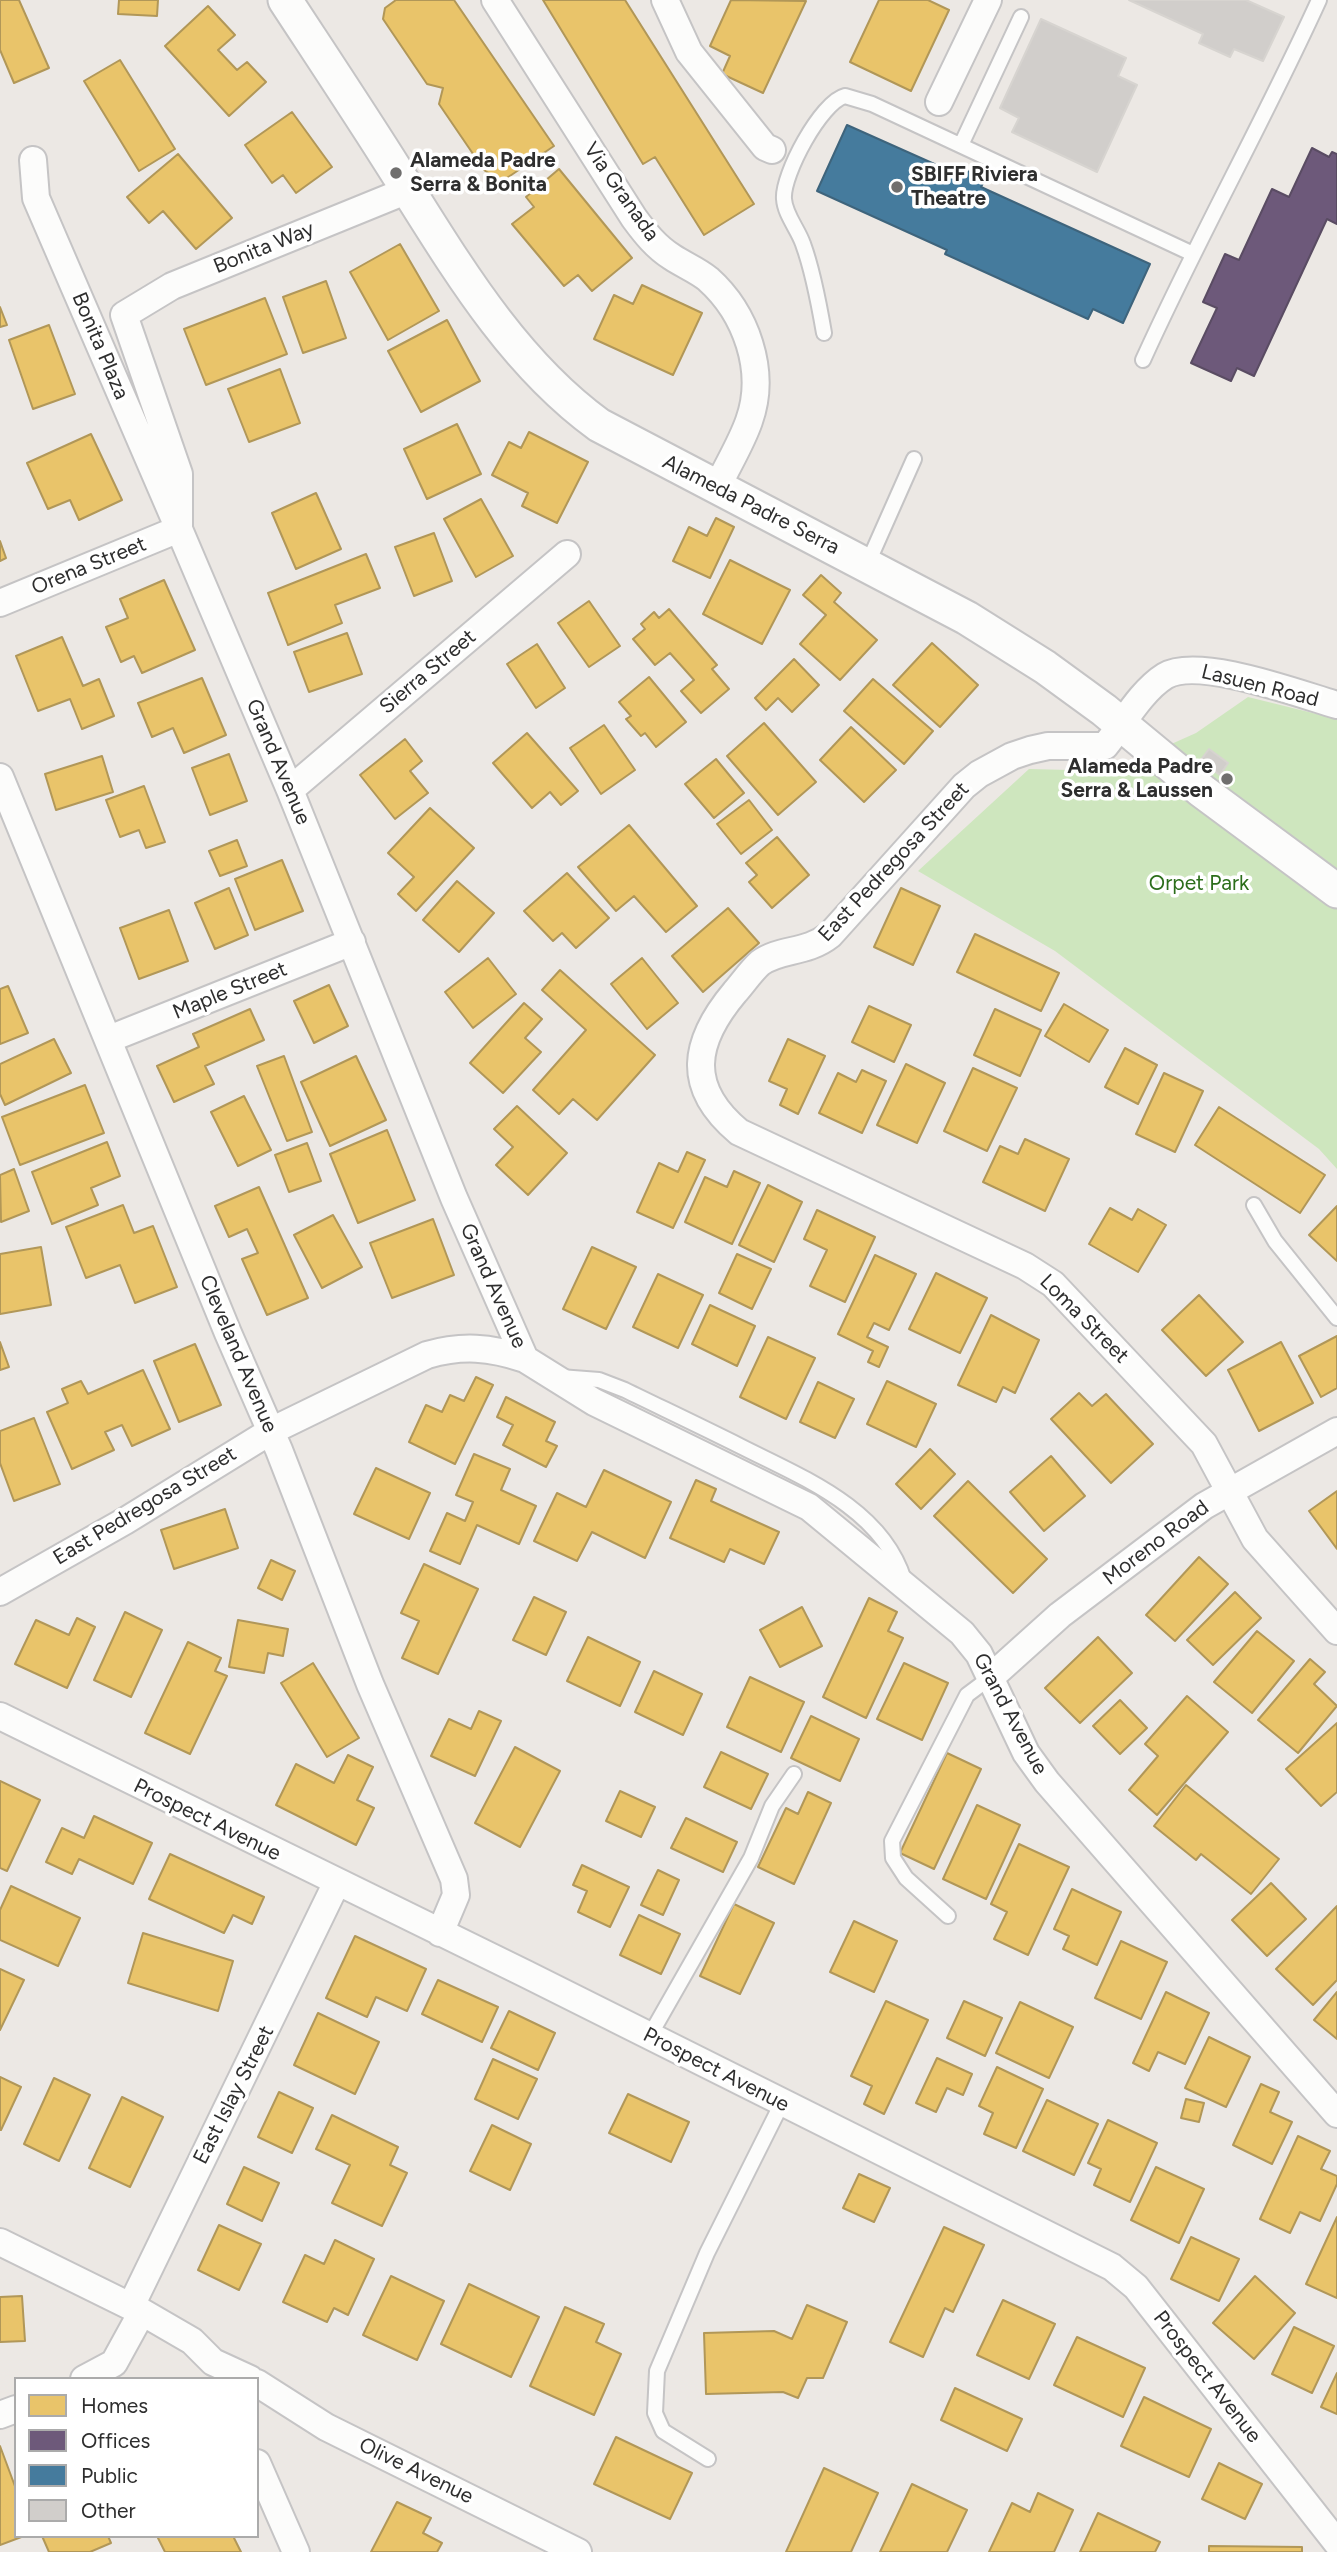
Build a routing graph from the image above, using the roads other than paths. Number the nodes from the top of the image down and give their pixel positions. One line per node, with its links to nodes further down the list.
1 (285, 0): 11 (street, Alameda Padre Serra)
2 (495, 0): 17 (street, Via Granada)
3 (665, 0): 9 (street)
4 (988, 0): 7 (street)
5 (1319, 0): 12 (lane)
6 (1021, 17): 8 (lane)
7 (939, 102)
8 (961, 145): 12 (lane); 14 (lane)
9 (772, 150)
10 (33, 160): 18 (street, Bonita Plaza)
11 (408, 190): 13 (street, Bonita Way); 17 (street, Alameda Padre Serra)
12 (1193, 254): 15 (lane)
13 (124, 314): 18 (street, Grand Avenue)
14 (824, 333)
15 (1143, 360)
16 (914, 459): 20 (lane)
17 (716, 488): 20 (street, Alameda Padre Serra)
18 (179, 529): 21 (street, Orena Street); 25 (street, Grand Avenue)
19 (567, 554): 25 (street, Sierra Street)
20 (867, 565): 23 (street, Alameda Padre Serra)
21 (0, 603)
22 (1337, 705): 23 (street, Lasuen Road)
23 (1123, 725): 26 (street, Alameda Padre Serra); 29 (street, East Pedregosa Street)
24 (0, 777): 28 (street, Cleveland Avenue)
25 (290, 790): 27 (street, Grand Avenue)
26 (1337, 891)
27 (352, 942): 28 (street, Maple Street); 32 (street, Grand Avenue)
28 (109, 1039): 33 (street, Cleveland Avenue)
29 (701, 1053): 35 (street, Loma Street)
30 (1254, 1205): 31 (lane)
31 (1337, 1318)
32 (525, 1359): 33 (street, East Pedregosa Street); 38 (street, Grand Avenue)
33 (271, 1431): 36 (street, East Pedregosa Street); 43 (street, Cleveland Avenue)
34 (1337, 1431): 35 (street, Moreno Road)
35 (1230, 1491): 37 (street, Loma Street); 38 (street, Moreno Road)
36 (0, 1592)
37 (1337, 1631)
38 (991, 1677): 42 (lane); 46 (street, Grand Avenue)
39 (0, 1716): 41 (street, Prospect Avenue)
40 (794, 1773): 44 (lane)
41 (336, 1884): 43 (street, Prospect Avenue); 48 (street, East Islay Street)
42 (948, 1916)
43 (440, 1933): 44 (street, Prospect Avenue)
44 (649, 2037): 45 (street, Prospect Avenue)
45 (782, 2103): 53 (lane); 55 (street, Prospect Avenue)
46 (1337, 2114)
47 (0, 2242): 48 (street)
48 (136, 2309): 49 (street); 50 (street, East Islay Street)
49 (217, 2370): 51 (street)
50 (88, 2377)
51 (243, 2377)
52 (259, 2384): 57 (street, Olive Avenue)
53 (708, 2459)
54 (259, 2468): 56 (street)
55 (1337, 2543)
56 (296, 2552)
57 (578, 2552)

